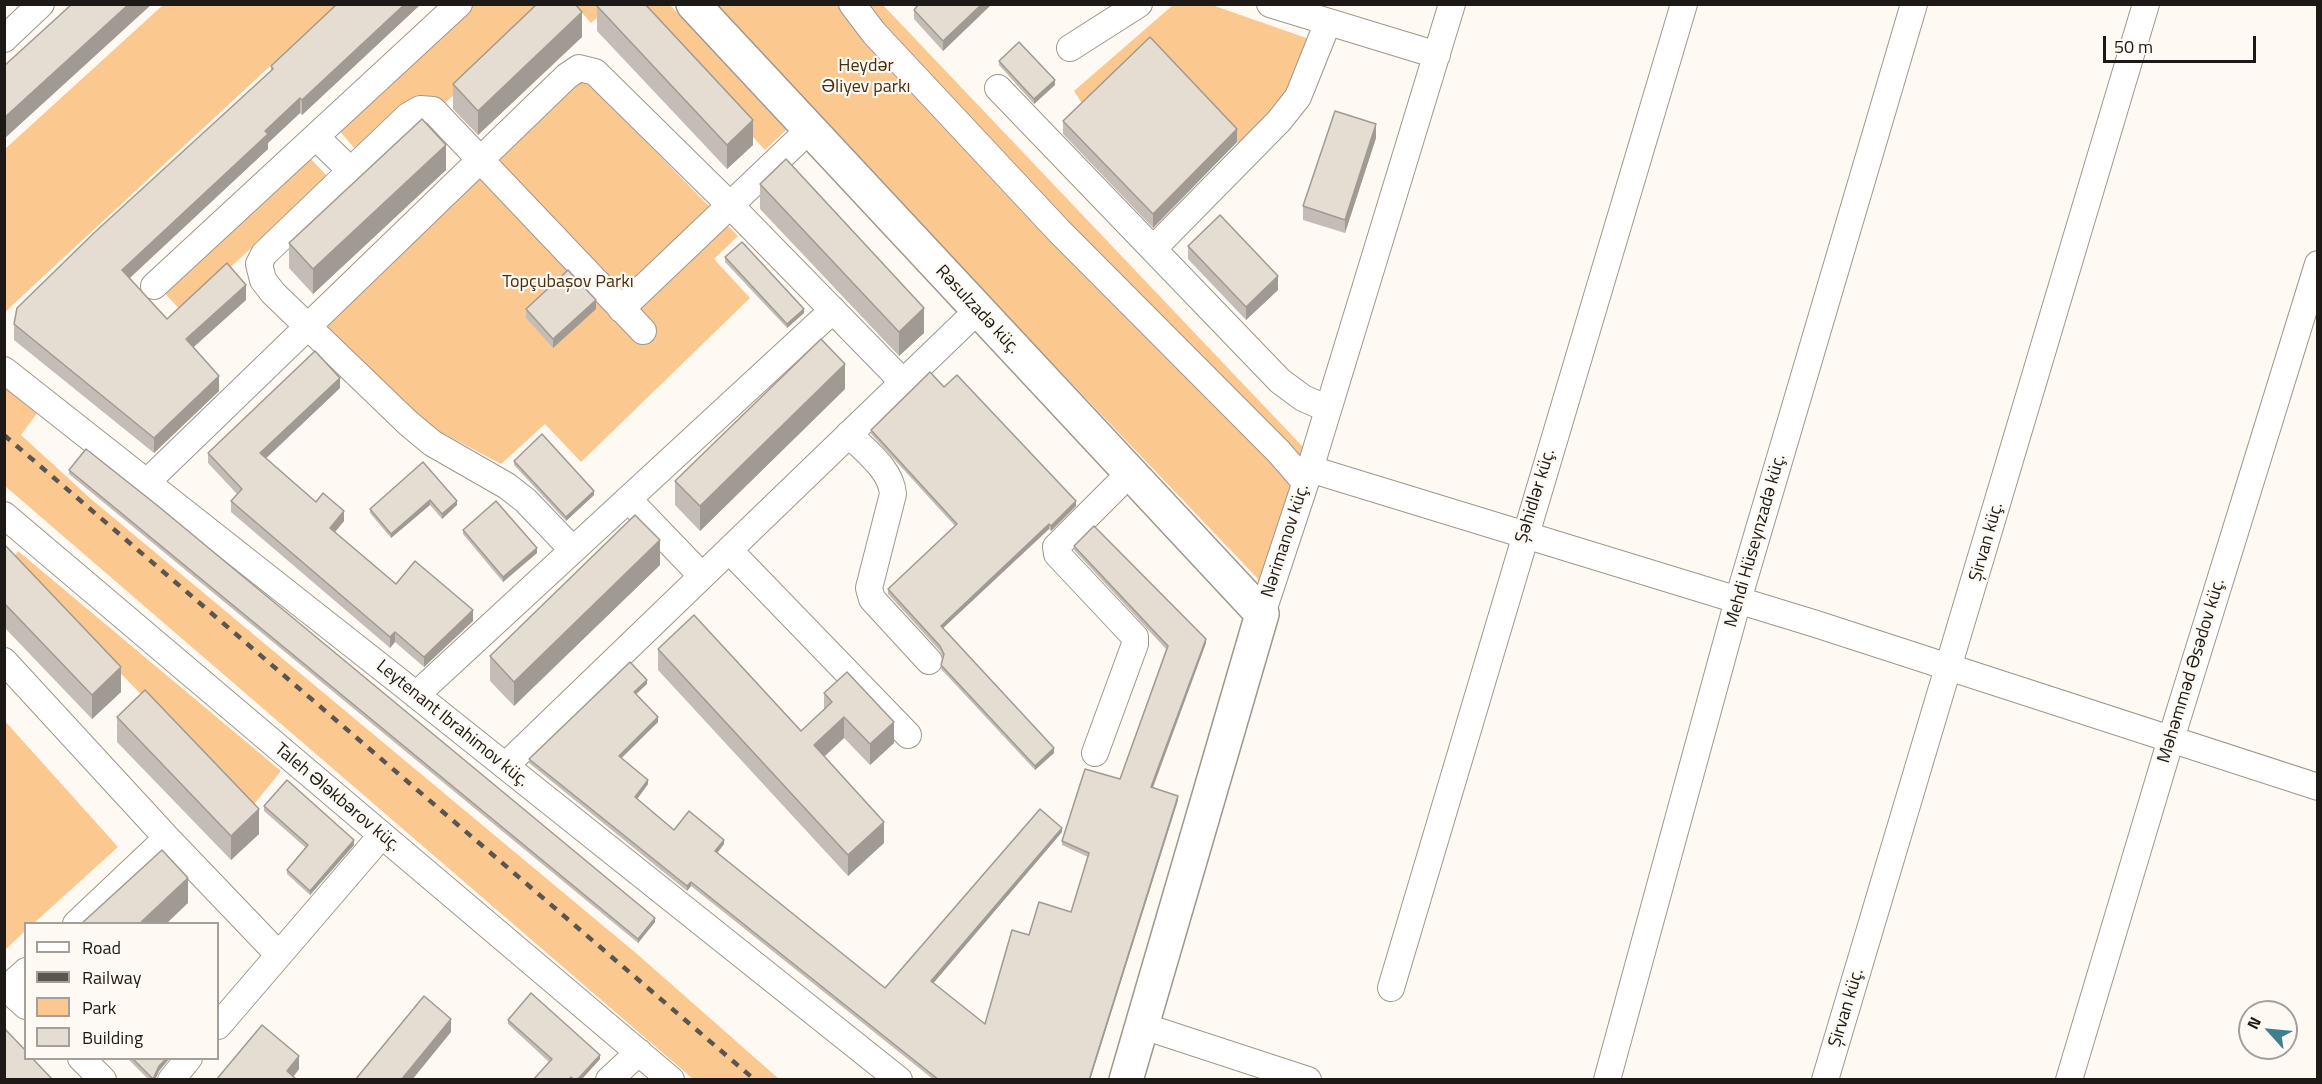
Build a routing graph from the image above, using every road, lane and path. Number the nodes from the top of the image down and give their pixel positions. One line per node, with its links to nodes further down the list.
1 (41, 4): 12 (street)
2 (459, 4): 17 (street)
3 (693, 4): 16 (main road, Rəsulzadə küç.)
4 (852, 4): 34 (street)
5 (1139, 4): 13 (street)
6 (1270, 4): 11 (street)
7 (1452, 4): 14 (street, Nərimanov küç.)
8 (1684, 4): 38 (street, Şəhidlər küç.)
9 (1914, 4): 42 (street, Mehdi Hüseynzadə küç.)
10 (2146, 4): 46 (street, Şirvan küç.)
11 (1328, 22): 14 (street); 21 (street)
12 (4, 39)
13 (1070, 48)
14 (1437, 55): 31 (street, Nərimanov küç.)
15 (998, 88): 21 (street)
16 (809, 130): 20 (street); 26 (main road, Rəsulzadə küç.)
17 (316, 136): 19 (street); 23 (street)
18 (480, 159): 19 (street); 20 (street); 24 (street); 27 (street)
19 (351, 171): 27 (street)
20 (729, 204): 24 (street); 25 (street)
21 (1153, 249): 31 (street)
22 (2318, 264): 49 (street, Məhəmməd Əsədov küç.)
23 (154, 286)
24 (621, 309): 28 (street)
25 (832, 310): 30 (street); 36 (street)
26 (977, 311): 30 (street); 33 (main road, Rəsulzadə küç.)
27 (308, 326): 35 (street); 39 (street)
28 (644, 331)
29 (4, 370): 35 (street, Leytenant Ibrahimov küç.)
30 (903, 382): 32 (street)
31 (1328, 408): 34 (street, Nərimanov küç.)
32 (849, 434): 40 (street); 45 (street)
33 (1130, 473): 43 (main road, Rəsulzadə küç.); 50 (street)
34 (1307, 476): 38 (street); 43 (street, Nərimanov küç.)
35 (147, 482): 47 (street, Leytenant Ibrahimov küç.)
36 (628, 499): 39 (street); 41 (street)
37 (4, 515): 53 (street, Taleh Ələkbərov küç.)
38 (1525, 535): 42 (street); 58 (street, Şəhidlər küç.)
39 (573, 550): 47 (street)
40 (729, 550): 41 (street); 48 (street)
41 (702, 576): 51 (street)
42 (1738, 600): 46 (street); 73 (street, Mehdi Hüseynzadə küç.)
43 (1262, 615): 62 (main road, Nərimanov küç.)
44 (4, 661): 54 (street)
45 (929, 661)
46 (1950, 668): 49 (street); 74 (street, Şirvan küç.)
47 (416, 695): 51 (street, Leytenant Ibrahimov küç.)
48 (908, 735)
49 (2171, 739): 52 (street); 75 (street, Məhəmməd Əsədov küç.)
50 (1095, 753)
51 (505, 766): 70 (street, Leytenant Ibrahimov küç.)
52 (2318, 787)
53 (381, 836): 56 (street); 63 (street, Taleh Ələkbərov küç.)
54 (167, 838): 55 (street); 56 (street)
55 (78, 922)
56 (279, 955): 61 (street)
57 (24, 973): 59 (street)
58 (1391, 988)
59 (6, 990): 60 (street)
60 (24, 1004)
61 (219, 1025)
62 (1143, 1026): 71 (main road, Nərimanov küç.); 72 (street)
63 (639, 1052): 68 (street); 69 (street, Taleh Ələkbərov küç.)
64 (82, 1060): 66 (street)
65 (188, 1060): 67 (street)
66 (103, 1080)
67 (171, 1080)
68 (609, 1080)
69 (671, 1080)
70 (899, 1080)
71 (1126, 1080)
72 (1308, 1080)
73 (1607, 1080)
74 (1826, 1080)
75 (2069, 1080)

